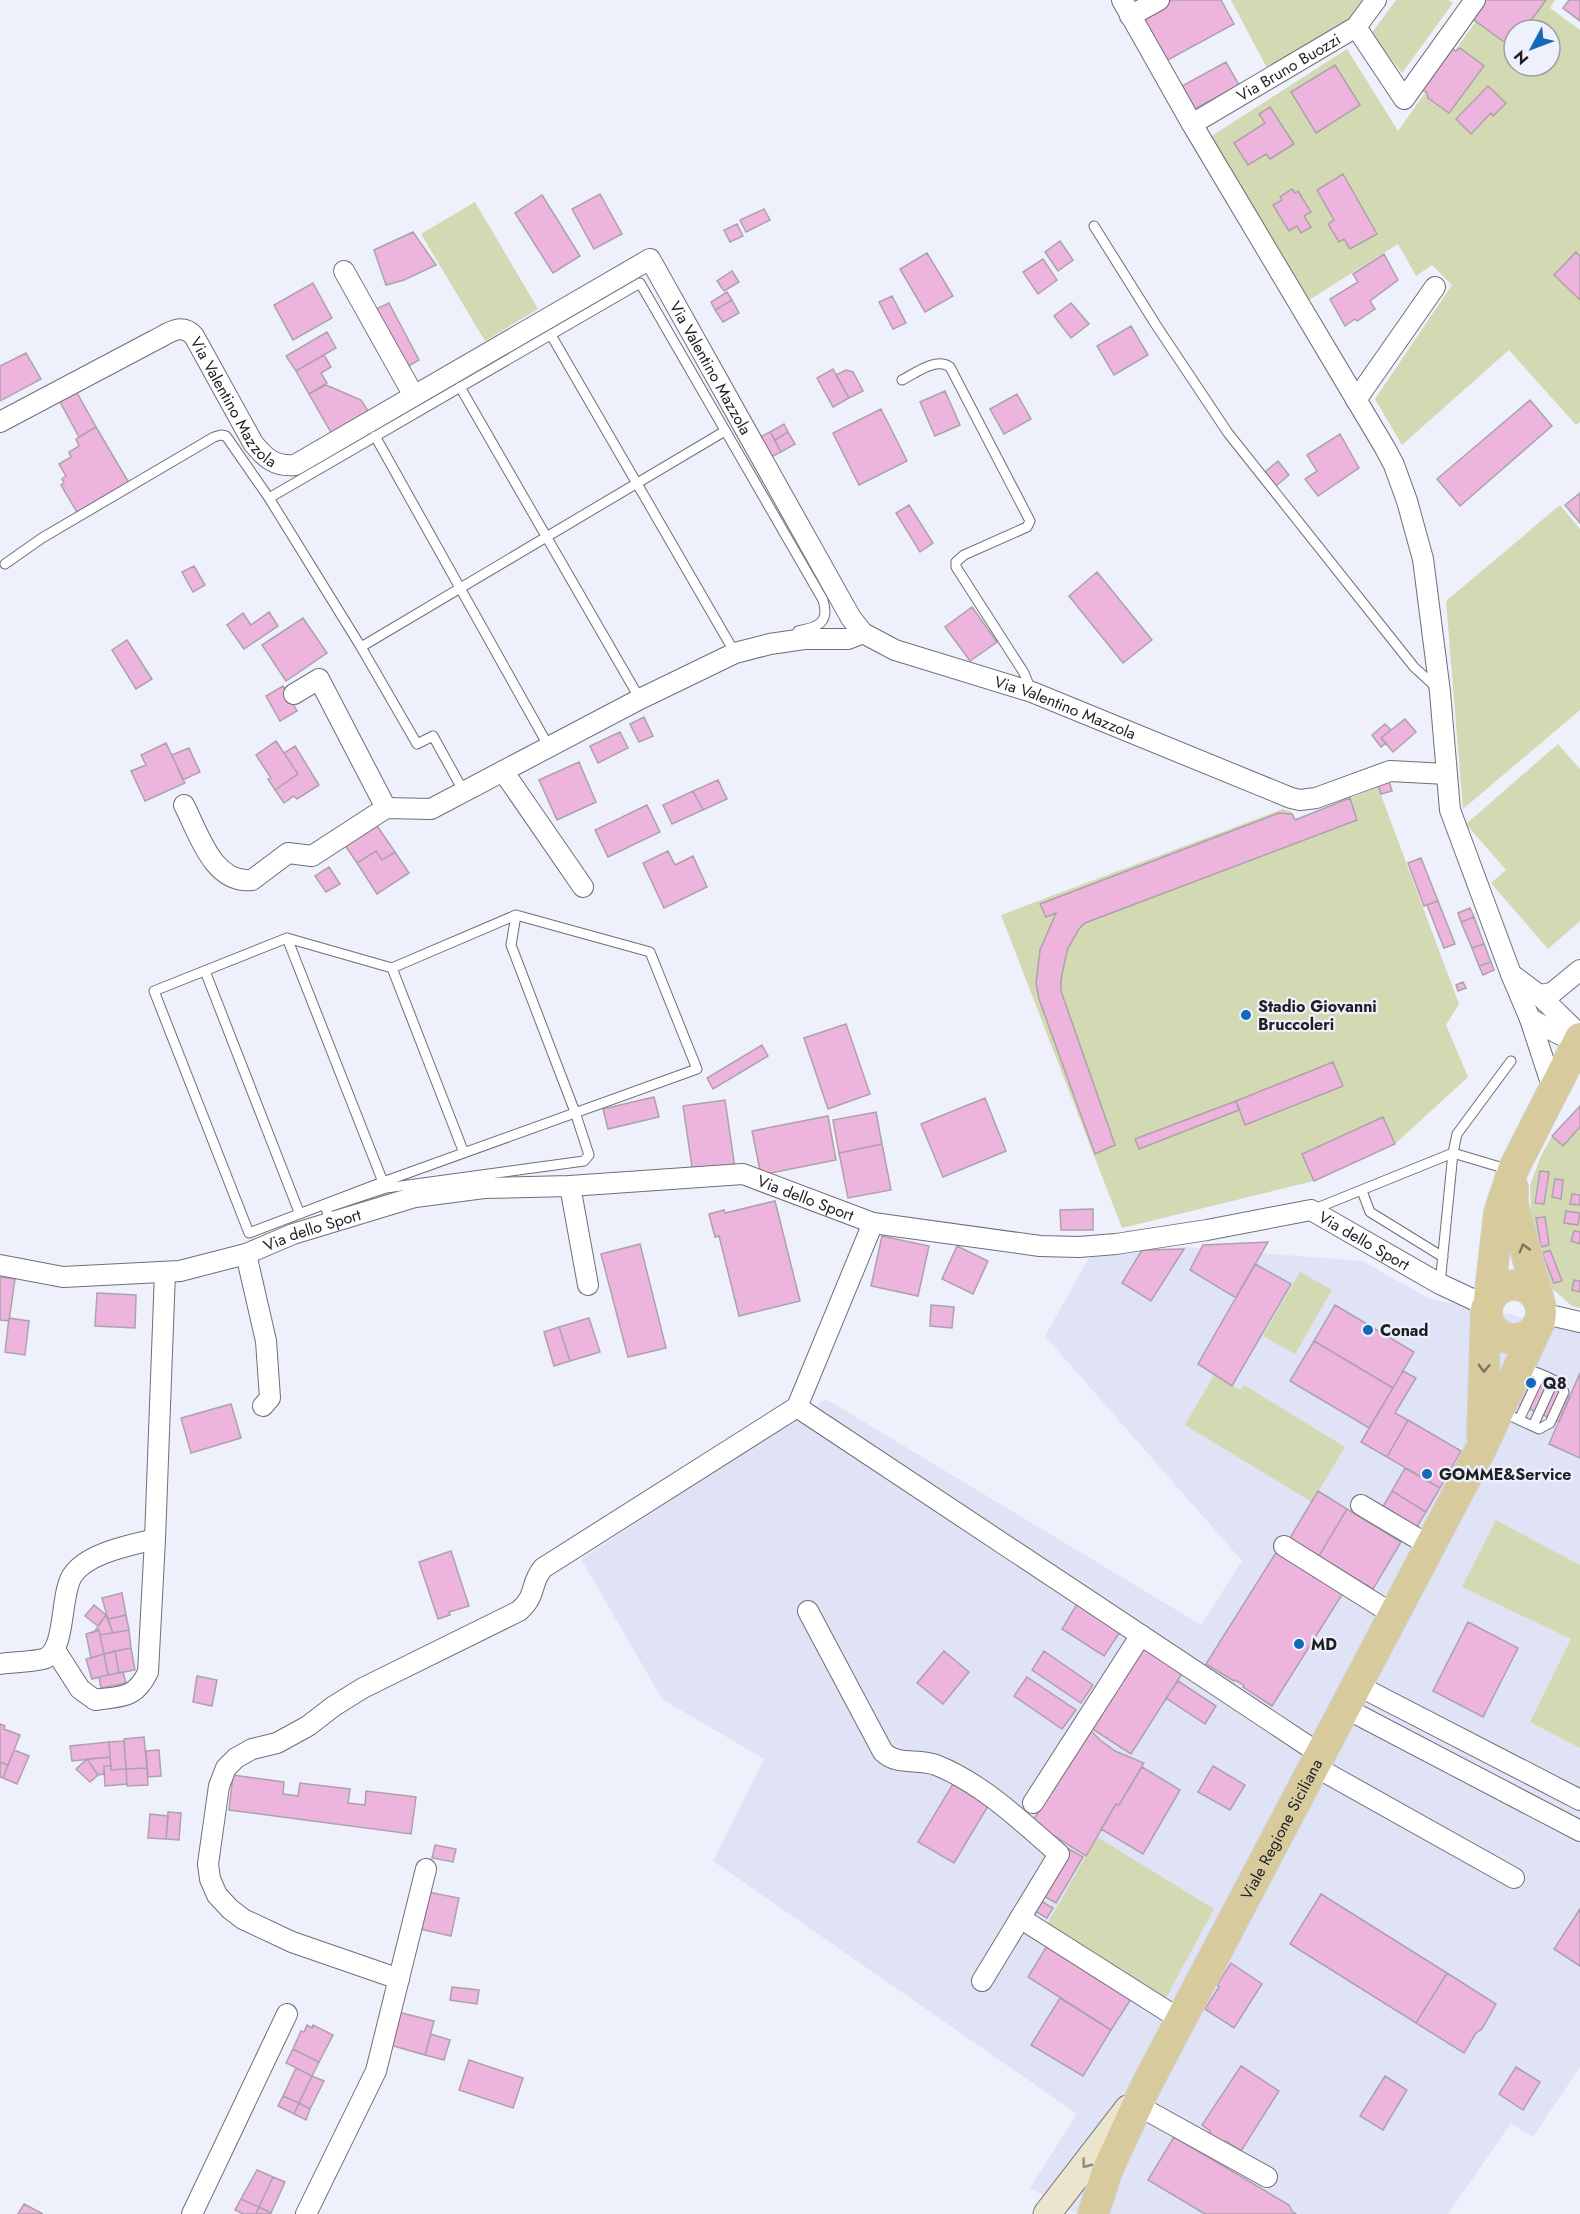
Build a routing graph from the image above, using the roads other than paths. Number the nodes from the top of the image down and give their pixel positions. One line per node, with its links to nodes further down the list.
1 (1159, 0): 4 (street)
2 (1376, 0): 5 (street, Via Bruno Buozzi)
3 (1475, 0): 5 (street)
4 (1126, 8): 6 (street)
5 (1356, 27): 6 (street, Via Bruno Buozzi)
6 (1192, 124): 14 (street)
7 (1095, 226): 27 (lane)
8 (344, 271): 13 (street)
9 (1435, 287): 14 (street)
10 (551, 335): 12 (lane); 16 (lane); 18 (lane)
11 (902, 380): 26 (lane)
12 (460, 387): 17 (lane); 20 (lane)
13 (414, 396): 15 (street, Via Valentino Mazzola); 23 (street, Via Valentino Mazzola)
14 (1356, 400): 27 (street)
15 (0, 422)
16 (725, 430): 18 (lane); 25 (lane)
17 (375, 436): 19 (lane); 22 (lane)
18 (637, 483): 20 (lane); 25 (lane)
19 (269, 498): 21 (lane); 24 (lane)
20 (547, 537): 22 (lane); 29 (lane)
21 (5, 564)
22 (460, 588): 24 (lane); 30 (lane)
23 (863, 633): 25 (street); 26 (street, Via Valentino Mazzola)
24 (361, 647): 33 (lane)
25 (733, 650): 29 (street)
26 (1032, 692): 32 (street, Via Valentino Mazzola)
27 (1440, 692): 32 (street)
28 (294, 694): 35 (street)
29 (640, 699): 30 (street)
30 (549, 747): 31 (street)
31 (503, 771): 33 (street); 36 (street)
32 (1447, 774): 42 (street)
33 (464, 792): 35 (street)
34 (184, 805): 35 (street)
35 (386, 808)
36 (583, 887)
37 (516, 915): 39 (lane); 48 (lane); 48 (lane)
38 (287, 938): 39 (lane); 41 (lane); 52 (lane)
39 (392, 968): 49 (lane)
40 (1580, 970): 43 (street)
41 (205, 971): 56 (lane); 56 (lane)
42 (1511, 974): 43 (street); 44 (street)
43 (1539, 994): 45 (street)
44 (1530, 1019): 45 (street); 47 (street)
45 (1580, 1036): 47 (main road)
46 (1511, 1061): 50 (lane)
47 (1553, 1089): 51 (main road)
48 (575, 1112): 49 (lane); 57 (lane)
49 (464, 1153): 52 (lane)
50 (1453, 1153): 51 (lane); 54 (lane); 60 (lane)
51 (1513, 1170): 65 (main road); 66 (main road, one-way to 51)
52 (383, 1182): 56 (lane)
53 (570, 1186): 57 (street, Via dello Sport); 58 (street, Via dello Sport); 64 (street)
54 (1362, 1191): 55 (lane); 60 (lane)
55 (1311, 1210): 58 (street, Via dello Sport); 63 (street, Via dello Sport)
56 (299, 1212)
57 (330, 1222): 59 (street, Via dello Sport)
58 (873, 1224): 71 (street)
59 (246, 1254): 62 (street, Via dello Sport); 70 (street)
60 (1443, 1257): 63 (lane)
61 (0, 1265): 62 (street, Via dello Sport)
62 (165, 1272): 76 (street)
63 (1440, 1284): 65 (street, Via dello Sport)
64 (588, 1285)
65 (1488, 1305): 66 (main road); 66 (main road); 74 (main road, one-way to 74)
66 (1540, 1313): 67 (street); 68 (main road, Viale Regione Siciliana)
67 (1580, 1322)
68 (1530, 1370): 69 (lane); 72 (main road, Viale Regione Siciliana)
69 (1554, 1380): 73 (lane); 73 (lane)
70 (263, 1406)
71 (797, 1407): 81 (street); 92 (street)
72 (1509, 1415): 73 (lane); 74 (main road, Viale Regione Siciliana)
73 (1533, 1426)
74 (1481, 1449): 78 (main road, Viale Regione Siciliana)
75 (1361, 1505): 78 (street)
76 (155, 1539): 82 (street); 82 (street)
77 (1284, 1546): 80 (street)
78 (1430, 1546): 80 (main road, Viale Regione Siciliana)
79 (808, 1611): 91 (street)
80 (1394, 1615): 84 (main road, Viale Regione Siciliana)
81 (1141, 1635): 85 (street); 87 (street)
82 (55, 1650): 83 (street)
83 (0, 1664)
84 (1351, 1696): 85 (main road, Viale Regione Siciliana); 86 (street); 88 (street)
85 (1317, 1760): 90 (street); 95 (main road, Viale Regione Siciliana)
86 (1580, 1800)
87 (1033, 1803)
88 (1580, 1831)
89 (426, 1869): 92 (street)
90 (1514, 1878)
91 (1020, 1918): 93 (street); 95 (street)
92 (399, 1979): 99 (street)
93 (982, 1981)
94 (287, 2014): 98 (street)
95 (1180, 2020): 96 (main road, Viale Regione Siciliana)
96 (1142, 2095): 97 (street); 100 (street, one-way to 100); 101 (main road, Viale Regione Siciliana)
97 (1267, 2177)
98 (192, 2214)
99 (306, 2214)
100 (1047, 2214)
101 (1093, 2214)

